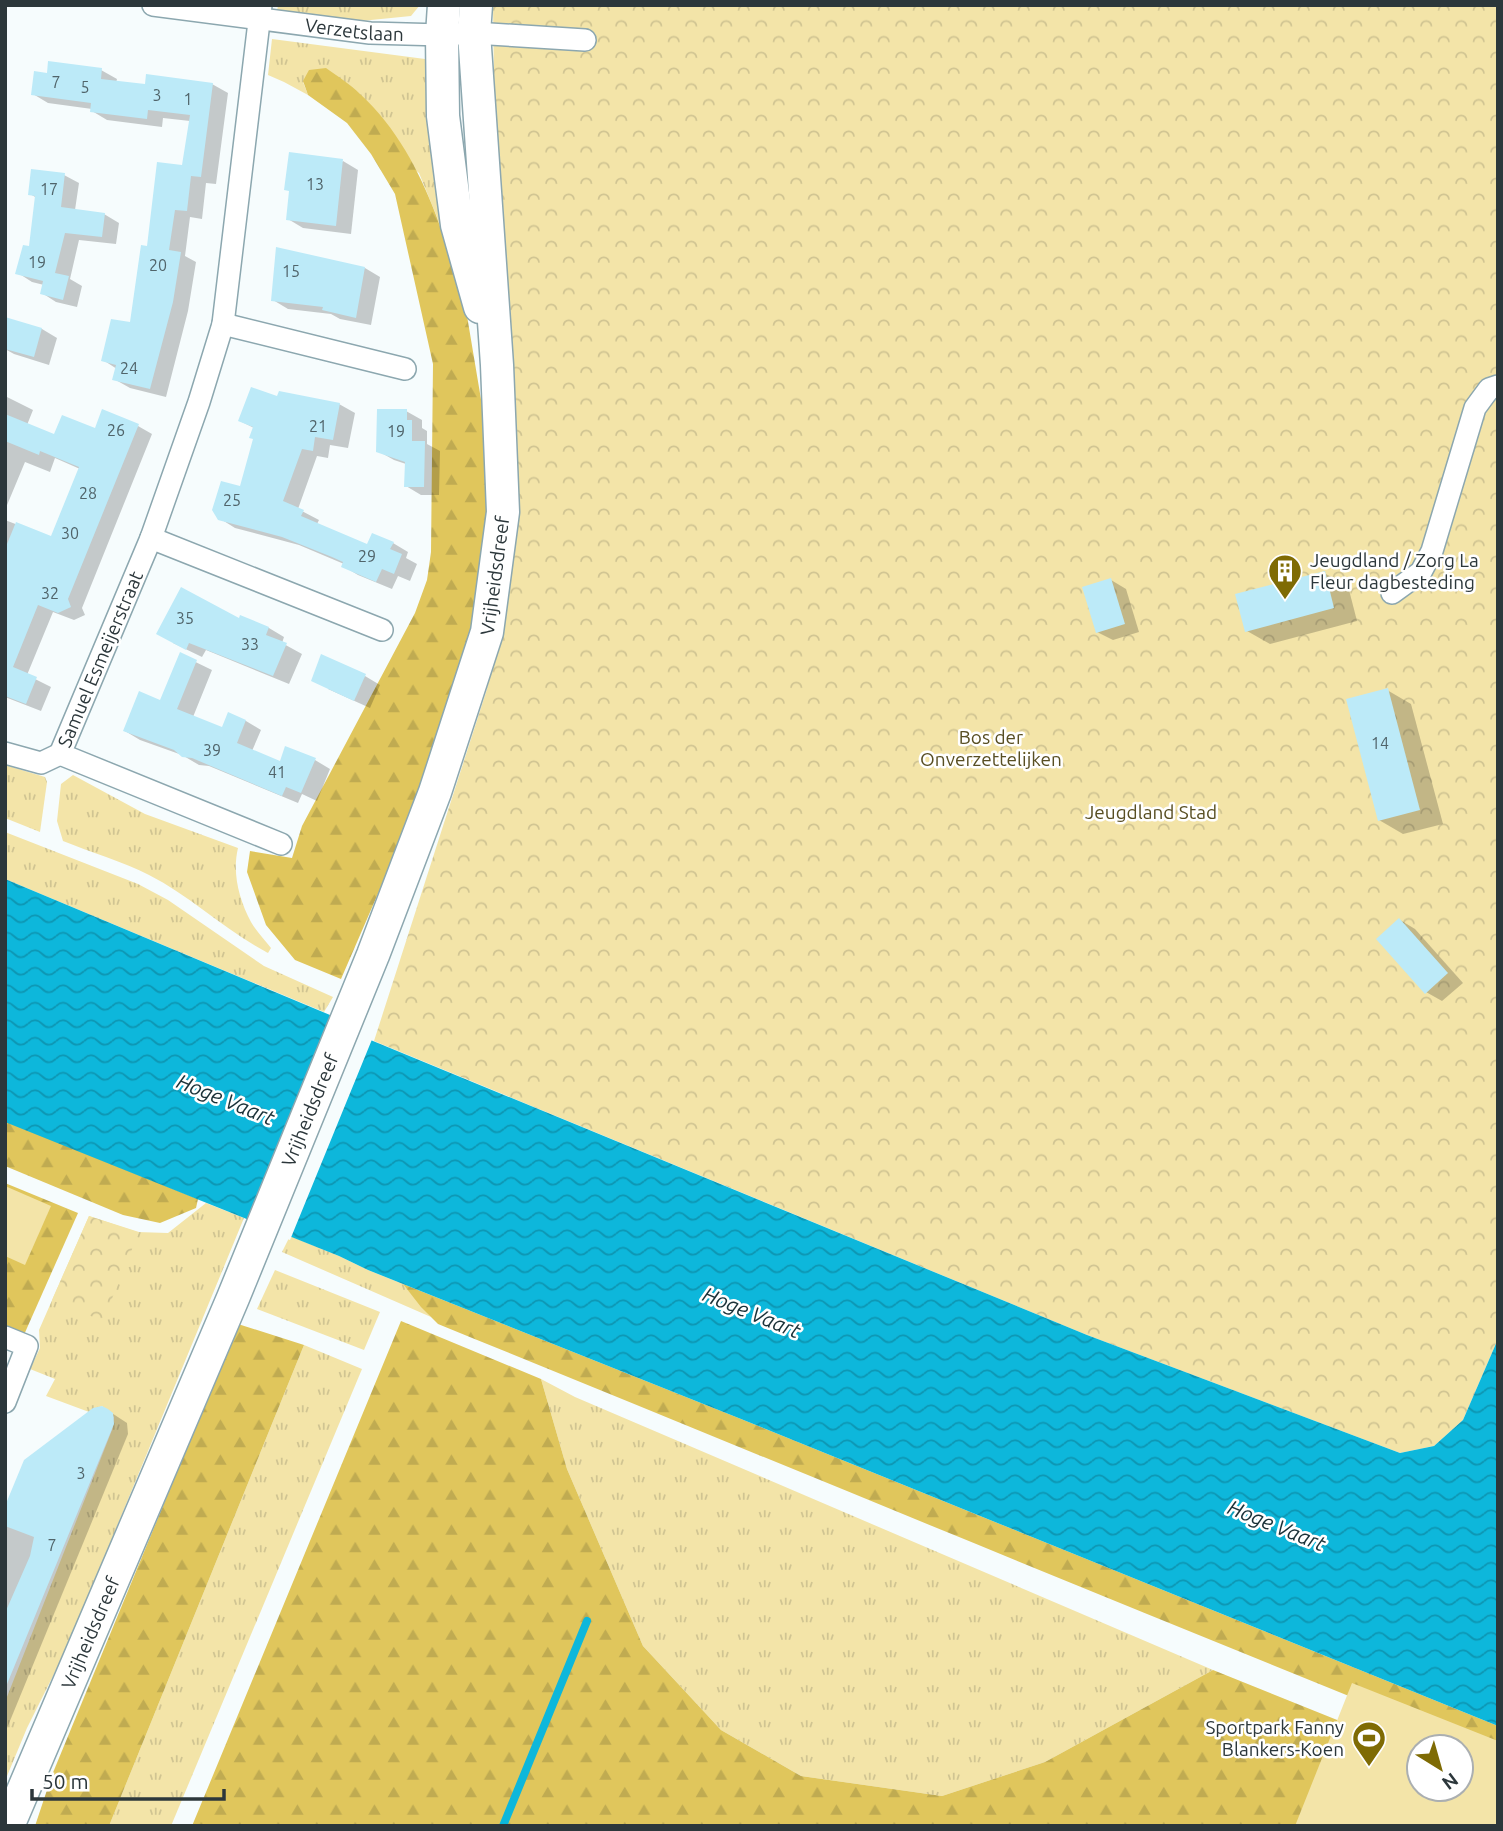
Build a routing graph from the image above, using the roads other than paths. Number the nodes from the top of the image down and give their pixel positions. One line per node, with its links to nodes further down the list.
1 (153, 5): 2 (street, Verzetslaan)
2 (261, 12): 4 (street, Verzetslaan); 6 (street, Samuel Esmeijerstraat)
3 (475, 19): 4 (street, Verzetslaan); 5 (street, Verzetslaan); 7 (main road, Vrijheidsdreef)
4 (443, 20): 7 (main road, Vrijheidsdreef)
5 (585, 40)
6 (223, 324): 8 (street); 10 (street, Samuel Esmeijerstraat)
7 (497, 365): 18 (main road, Vrijheidsdreef)
8 (405, 369)
9 (1498, 386): 11 (street)
10 (151, 538): 12 (street); 14 (street, Samuel Esmeijerstraat)
11 (1392, 593)
12 (382, 630)
13 (5, 753): 14 (street)
14 (60, 754): 15 (street, Samuel Esmeijerstraat)
15 (281, 844)
16 (5, 1337): 17 (street)
17 (5, 1402)
18 (8, 1826)

